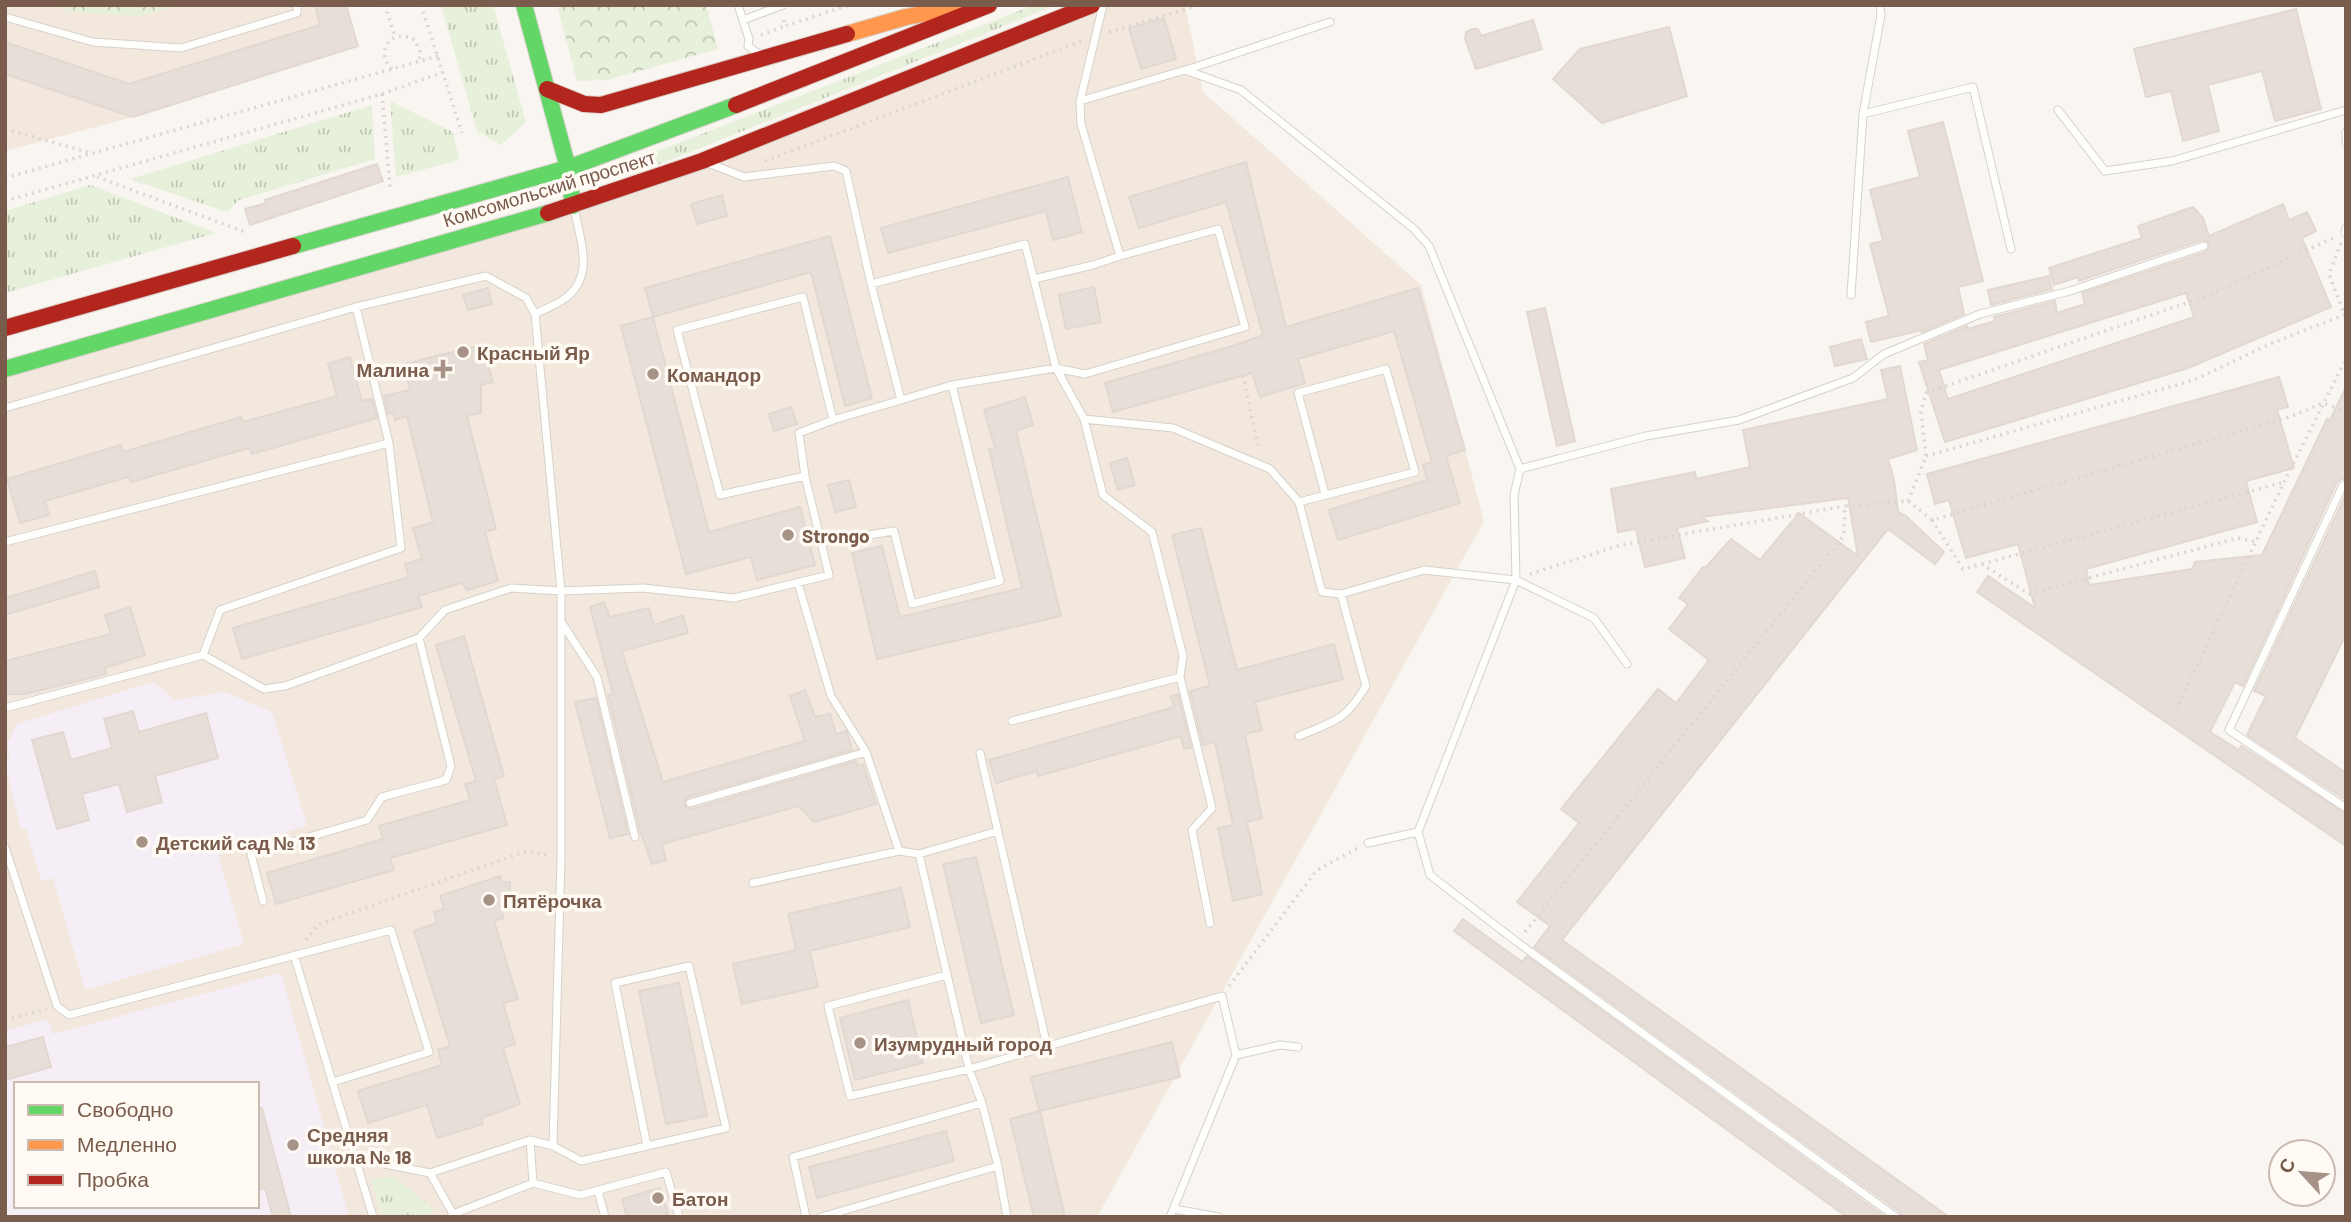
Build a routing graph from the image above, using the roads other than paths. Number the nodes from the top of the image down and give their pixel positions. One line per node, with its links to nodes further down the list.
1 (297, 5): 10 (lane)
2 (524, 5): 15 (main road)
3 (738, 5): 11 (lane)
4 (783, 5): 11 (lane)
5 (970, 5): 13 (main road)
6 (989, 5): 23 (main road, Комсомольский проспект)
7 (1092, 5): 22 (main road, Комсомольский проспект)
8 (1103, 5): 16 (lane)
9 (1882, 5): 19 (lane)
10 (5, 17)
11 (743, 20): 13 (lane)
12 (1330, 22): 14 (lane)
13 (763, 58): 15 (main road)
14 (1185, 70): 16 (lane); 42 (lane)
15 (547, 89): 23 (main road)
16 (1080, 101): 27 (lane)
17 (2058, 110): 18 (lane)
18 (2346, 110)
19 (1863, 114): 26 (lane); 30 (lane)
20 (2346, 132): 21 (lane)
21 (2346, 143)
22 (702, 161): 24 (main road, Комсомольский проспект); 29 (lane)
23 (568, 168): 24 (main road); 33 (main road, Комсомольский проспект)
24 (573, 206): 32 (lane); 35 (main road, Комсомольский проспект)
25 (2204, 246): 42 (lane)
26 (2011, 249)
27 (1120, 256): 28 (lane); 34 (lane)
28 (1034, 279): 29 (lane); 34 (lane)
29 (871, 284): 37 (lane)
30 (1851, 295)
31 (356, 307): 32 (lane); 38 (lane); 41 (lane)
32 (535, 314): 51 (lane)
33 (5, 328)
34 (1056, 368): 36 (lane); 39 (lane)
35 (5, 369)
36 (953, 385): 37 (lane); 48 (lane)
37 (901, 400): 40 (lane)
38 (5, 408)
39 (1084, 419): 46 (lane); 57 (lane)
40 (833, 420): 43 (lane); 43 (lane)
41 (389, 443): 47 (lane); 55 (lane)
42 (1520, 469): 49 (lane)
43 (805, 476): 48 (lane)
44 (2346, 486): 64 (lane)
45 (1325, 494): 45 (lane); 46 (lane)
46 (1299, 502): 52 (lane)
47 (5, 542)
48 (823, 542): 50 (lane)
49 (1516, 579): 52 (lane); 56 (lane); 66 (lane)
50 (798, 583): 51 (lane); 61 (lane)
51 (561, 590): 53 (lane); 54 (lane)
52 (1341, 594): 60 (lane)
53 (561, 623): 67 (lane); 84 (lane)
54 (419, 638): 55 (lane); 73 (lane)
55 (203, 655): 58 (lane)
56 (1627, 664)
57 (1180, 677): 59 (lane); 74 (lane)
58 (5, 708)
59 (1012, 721)
60 (1299, 736)
61 (866, 752): 63 (lane); 70 (lane)
62 (980, 753): 65 (lane)
63 (690, 803)
64 (2346, 808)
65 (998, 831): 71 (lane); 77 (lane)
66 (1418, 832): 68 (lane); 100 (lane)
67 (635, 837)
68 (1368, 844)
69 (5, 847): 75 (lane)
70 (899, 851): 71 (lane); 72 (lane)
71 (919, 855): 76 (lane)
72 (753, 883)
73 (263, 901)
74 (1210, 923)
75 (294, 955): 81 (lane); 81 (lane)
76 (947, 975): 80 (lane); 80 (lane)
77 (1047, 1046): 79 (lane); 80 (lane)
78 (1298, 1047): 79 (lane)
79 (1236, 1055): 91 (lane)
80 (969, 1069): 82 (lane)
81 (333, 1082): 86 (lane)
82 (982, 1103): 87 (lane); 96 (lane)
83 (530, 1139): 84 (lane); 88 (lane); 89 (lane)
84 (553, 1146): 85 (lane)
85 (647, 1146): 85 (lane)
86 (355, 1158): 88 (lane); 93 (lane)
87 (998, 1166): 97 (lane); 98 (lane)
88 (430, 1173): 92 (lane)
89 (533, 1183): 90 (lane); 92 (lane)
90 (598, 1191): 94 (lane); 95 (lane)
91 (1172, 1213): 99 (lane)
92 (452, 1215)
93 (373, 1217)
94 (605, 1217)
95 (679, 1217)
96 (806, 1217)
97 (821, 1217)
98 (1006, 1217)
99 (1219, 1217)
100 (1896, 1217)

